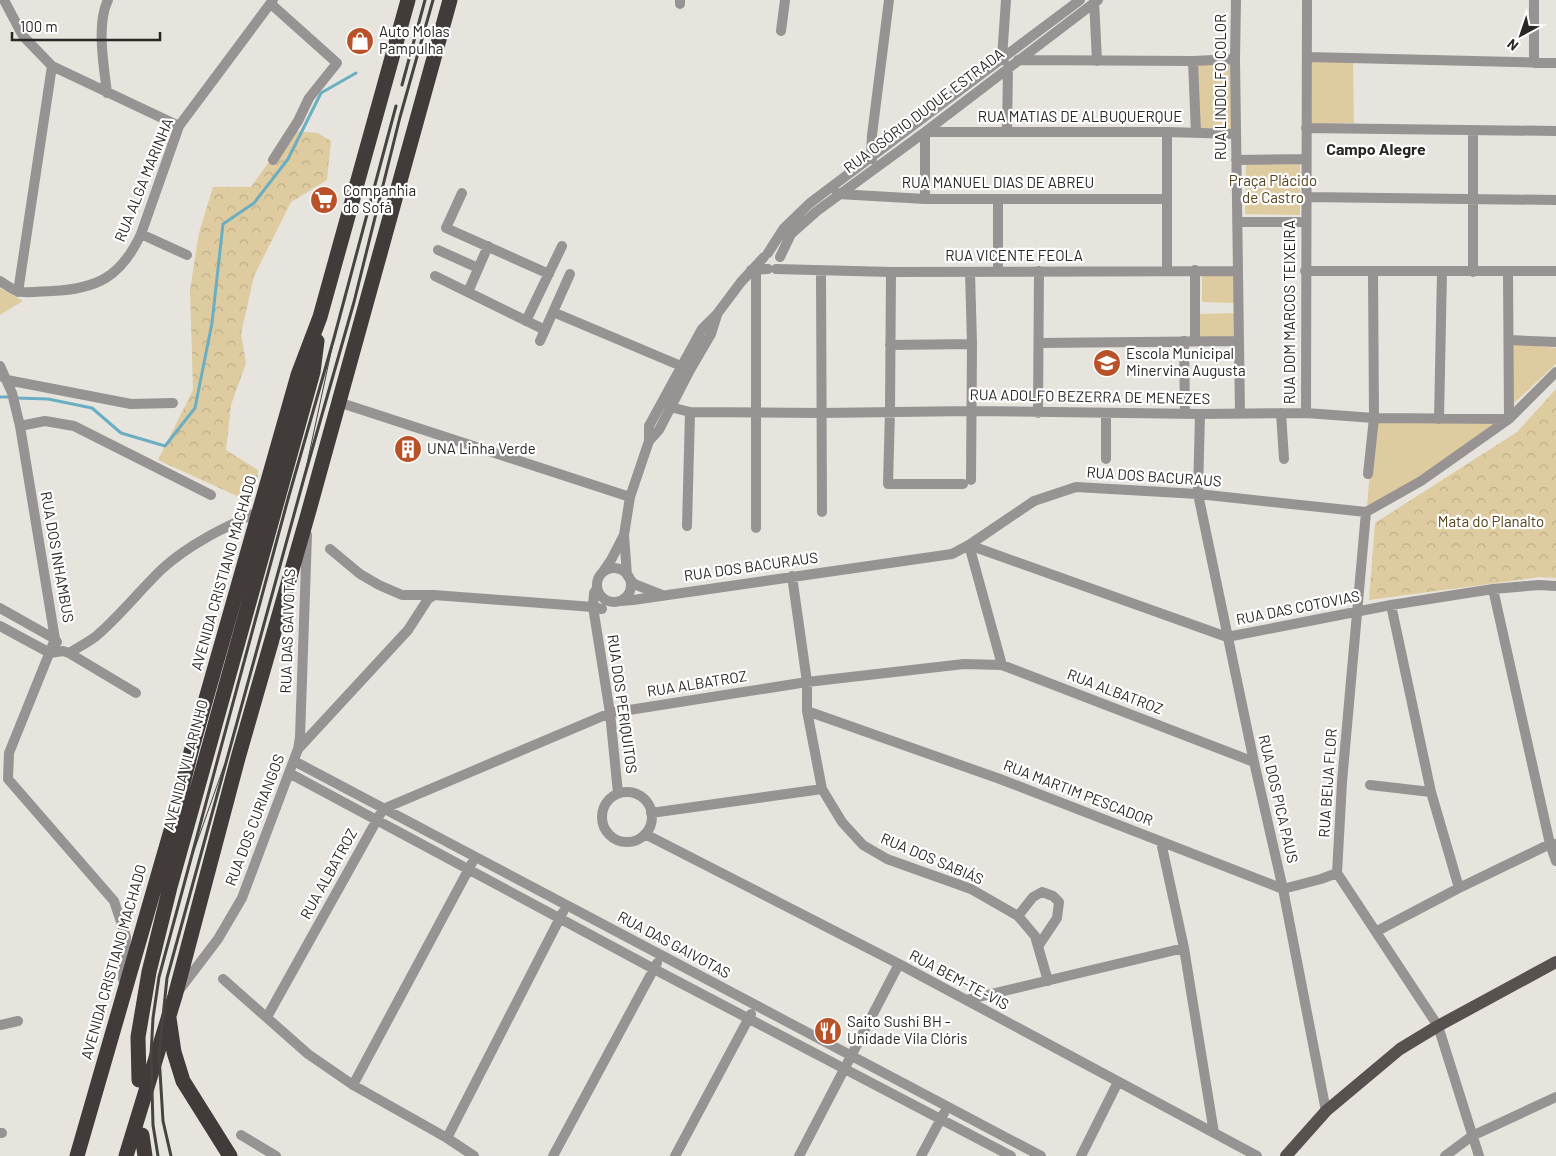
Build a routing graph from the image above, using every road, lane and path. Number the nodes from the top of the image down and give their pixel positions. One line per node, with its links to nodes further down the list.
1 (4, 0): 23 (street)
2 (108, 0): 25 (street)
3 (408, 0): 82 (highway, AVENIDA CRISTIANO MACHADO)
4 (450, 0): 98 (highway)
5 (785, 0): 14 (street)
6 (889, 0): 36 (street)
7 (1006, 0): 16 (street)
8 (1080, 0): 16 (street, RUA OSÓRIO DUQUE ESTRADA)
9 (1096, 0): 18 (street, RUA OSÓRIO DUQUE ESTRADA); 19 (street)
10 (1236, 0): 17 (street, RUA LINDOLFO COLOR)
11 (1307, 0): 15 (street, RUA DOM MARCOS TEIXEIRA)
12 (1534, 0): 21 (street)
13 (272, 2): 27 (street, RUA ALGA MARINHA); 38 (street)
14 (781, 31)
15 (1307, 57): 21 (street); 28 (street, RUA DOM MARCOS TEIXEIRA)
16 (1002, 58): 24 (street); 26 (street, RUA OSÓRIO DUQUE ESTRADA)
17 (1235, 59): 20 (street); 35 (street, RUA LINDOLFO COLOR)
18 (1018, 60): 19 (street); 24 (street, RUA OSÓRIO DUQUE ESTRADA)
19 (1097, 61): 20 (street)
20 (1193, 61): 34 (street)
21 (1534, 63): 22 (street)
22 (1556, 63)
23 (52, 66): 25 (street); 78 (street)
24 (1009, 67): 31 (street, RUA OSÓRIO DUQUE ESTRADA); 32 (street)
25 (108, 93): 27 (street)
26 (917, 122): 31 (street); 36 (street, RUA OSÓRIO DUQUE ESTRADA)
27 (179, 126): 51 (street, RUA ALGA MARINHA)
28 (1306, 128): 29 (street); 37 (street, RUA DOM MARCOS TEIXEIRA)
29 (1473, 131): 30 (street); 46 (street)
30 (1556, 131)
31 (925, 132): 32 (street, RUA MATIAS DE ALBUQUERQUE); 40 (street, RUA OSÓRIO DUQUE ESTRADA); 44 (street)
32 (1007, 132): 33 (street, RUA MATIAS DE ALBUQUERQUE)
33 (1167, 132): 34 (street, RUA MATIAS DE ALBUQUERQUE); 45 (street)
34 (1196, 133): 35 (street, RUA MATIAS DE ALBUQUERQUE)
35 (1236, 134): 39 (street, RUA LINDOLFO COLOR)
36 (871, 157): 40 (street); 41 (street, RUA OSÓRIO DUQUE ESTRADA)
37 (1306, 159): 39 (street); 43 (street, RUA DOM MARCOS TEIXEIRA)
38 (273, 160)
39 (1236, 160): 49 (street, RUA LINDOLFO COLOR)
40 (877, 166): 41 (street, RUA OSÓRIO DUQUE ESTRADA)
41 (835, 190): 44 (street, RUA MANUEL DIAS DE ABREU); 56 (street, RUA OSÓRIO DUQUE ESTRADA); 57 (street, RUA OSÓRIO DUQUE ESTRADA)
42 (462, 193): 52 (street)
43 (1306, 196): 46 (street); 50 (street, RUA DOM MARCOS TEIXEIRA)
44 (925, 199): 47 (street, RUA MANUEL DIAS DE ABREU)
45 (1167, 199): 47 (street, RUA MANUEL DIAS DE ABREU); 60 (street)
46 (1474, 199): 48 (street); 73 (street)
47 (998, 200): 71 (street)
48 (1556, 200)
49 (1237, 222): 50 (street); 64 (street, RUA LINDOLFO COLOR)
50 (1305, 222): 65 (street, RUA DOM MARCOS TEIXEIRA)
51 (141, 234): 55 (street); 78 (street, RUA ALGA MARINHA)
52 (488, 246): 58 (street); 74 (street)
53 (562, 246): 74 (street)
54 (438, 250): 58 (street)
55 (187, 255)
56 (766, 255): 57 (street); 57 (street); 59 (street, RUA OSÓRIO DUQUE ESTRADA)
57 (776, 264): 59 (street); 62 (street, RUA VICENTE FEOLA)
58 (478, 268): 79 (street)
59 (754, 270): 81 (street, RUA OSÓRIO DUQUE ESTRADA); 104 (street)
60 (1168, 270): 61 (street, RUA VICENTE FEOLA); 63 (street, RUA VICENTE FEOLA)
61 (1195, 270): 64 (street, RUA VICENTE FEOLA); 85 (street)
62 (821, 271): 69 (street, RUA VICENTE FEOLA); 105 (street)
63 (1039, 271): 71 (street, RUA VICENTE FEOLA); 91 (street)
64 (1237, 271): 89 (street, RUA LINDOLFO COLOR)
65 (1305, 271): 66 (street); 108 (street, RUA DOM MARCOS TEIXEIRA)
66 (1373, 271): 72 (street); 113 (street)
67 (1508, 271): 68 (street); 73 (street); 86 (street)
68 (1556, 271)
69 (891, 272): 70 (street, RUA VICENTE FEOLA); 93 (street)
70 (970, 272): 71 (street, RUA VICENTE FEOLA); 92 (street)
71 (998, 272)
72 (1442, 272): 73 (street); 114 (street)
73 (1473, 272)
74 (548, 274): 83 (street)
75 (570, 274): 80 (street)
76 (435, 276): 79 (street)
77 (0, 281): 78 (street)
78 (18, 292)
79 (468, 292): 83 (street)
80 (553, 312): 84 (street); 95 (street)
81 (717, 314): 95 (street, RUA OSÓRIO DUQUE ESTRADA); 100 (street, RUA OSÓRIO DUQUE ESTRADA)
82 (320, 317): 124 (highway, AVENIDA CRISTIANO MACHADO); 201 (highway, AVENIDA VILARINHO)
83 (526, 321): 84 (street)
84 (545, 330): 87 (street)
85 (1195, 340): 88 (street); 89 (street)
86 (1509, 340): 90 (street); 115 (street)
87 (540, 341)
88 (1184, 341): 91 (street); 109 (street)
89 (1238, 341): 111 (street, RUA LINDOLFO COLOR)
90 (1556, 342)
91 (1039, 343): 106 (street)
92 (972, 344): 93 (street); 101 (street)
93 (890, 345): 102 (street)
94 (0, 366): 97 (street, RUA DOS INHAMBUS)
95 (681, 366): 117 (street, RUA OSÓRIO DUQUE ESTRADA)
96 (1556, 372): 115 (street)
97 (4, 378): 99 (street); 116 (street, RUA DOS INHAMBUS)
98 (338, 402): 123 (street); 127 (highway)
99 (173, 403)
100 (670, 407): 103 (street, RUA ADOLFO BEZERRA DE MENEZES); 117 (street, RUA OSÓRIO DUQUE ESTRADA)
101 (971, 410): 102 (street, RUA ADOLFO BEZERRA DE MENEZES); 102 (street); 106 (street, RUA ADOLFO BEZERRA DE MENEZES)
102 (890, 411): 105 (street, RUA ADOLFO BEZERRA DE MENEZES)
103 (690, 412): 104 (street, RUA ADOLFO BEZERRA DE MENEZES); 128 (street)
104 (757, 413): 105 (street, RUA ADOLFO BEZERRA DE MENEZES); 129 (street)
105 (821, 413): 125 (street)
106 (1038, 413): 107 (street, RUA ADOLFO BEZERRA DE MENEZES)
107 (1106, 413): 109 (street, RUA ADOLFO BEZERRA DE MENEZES); 118 (street)
108 (1306, 413): 112 (street, RUA ADOLFO BEZERRA DE MENEZES); 113 (street, RUA ADOLFO BEZERRA DE MENEZES)
109 (1185, 414): 110 (street, RUA ADOLFO BEZERRA DE MENEZES)
110 (1200, 414): 111 (street, RUA ADOLFO BEZERRA DE MENEZES); 121 (street, RUA DOS PICA PAUS)
111 (1240, 414): 112 (street, RUA ADOLFO BEZERRA DE MENEZES)
112 (1281, 414): 119 (street)
113 (1374, 418): 114 (street, RUA ADOLFO BEZERRA DE MENEZES); 120 (street)
114 (1439, 419): 115 (street, RUA ADOLFO BEZERRA DE MENEZES)
115 (1510, 419): 126 (street)
116 (19, 421): 122 (street); 148 (street, RUA DOS INHAMBUS)
117 (649, 440): 123 (street, RUA OSÓRIO DUQUE ESTRADA)
118 (1106, 458)
119 (1284, 459)
120 (1368, 474)
121 (1198, 494): 126 (street, RUA DOS BACURAUS); 131 (street, RUA DOS BACURAUS); 147 (street, RUA DOS PICA PAUS)
122 (210, 495)
123 (630, 497): 130 (street, RUA OSÓRIO DUQUE ESTRADA)
124 (260, 511): 149 (street); 190 (highway, AVENIDA CRISTIANO MACHADO)
125 (822, 512)
126 (1366, 512): 145 (street, RUA BEIJA FLOR)
127 (308, 514): 156 (street, RUA DAS GAIVOTAS); 189 (highway)
128 (687, 526)
129 (756, 528)
130 (624, 535): 133 (street, RUA OSÓRIO DUQUE ESTRADA); 135 (street, RUA OSÓRIO DUQUE ESTRADA)
131 (969, 545): 134 (street, RUA DOS BACURAUS); 147 (street, RUA DAS COTOVIAS); 151 (street)
132 (330, 549): 139 (street)
133 (602, 573): 135 (street); 137 (street)
134 (792, 576): 140 (street, RUA DOS BACURAUS); 152 (street, RUA DOS SABIÁS)
135 (628, 577): 140 (street); 141 (street)
136 (1556, 586): 138 (street, RUA DAS COTOVIAS)
137 (597, 588): 141 (street); 144 (street, RUA DOS PERIQUITOS)
138 (1492, 589): 142 (street, RUA DAS COTOVIAS); 170 (street)
139 (434, 595): 144 (street); 156 (street, RUA DOS CURIANGOS)
140 (662, 596): 141 (street, RUA DOS BACURAUS)
141 (616, 601): 144 (street)
142 (1390, 605): 145 (street, RUA DAS COTOVIAS); 163 (street)
143 (0, 608): 148 (street)
144 (598, 608): 155 (street, RUA DOS PERIQUITOS)
145 (1358, 612): 147 (street, RUA DAS COTOVIAS); 174 (street, RUA BEIJA FLOR)
146 (0, 626): 150 (street)
147 (1227, 637): 158 (street, RUA DOS PICA PAUS)
148 (54, 639): 149 (street); 150 (street, RUA DOS INHAMBUS)
149 (66, 652): 150 (street); 153 (street)
150 (50, 653): 160 (street, RUA DOS INHAMBUS)
151 (1002, 665): 152 (street, RUA ALBATROZ); 158 (street, RUA ALBATROZ)
152 (807, 682): 154 (street, RUA DOS SABIÁS); 155 (street, RUA ALBATROZ)
153 (136, 693)
154 (807, 711): 162 (street, RUA DOS SABIÁS); 169 (street, RUA MARTIM PESCADOR)
155 (610, 713): 164 (street, RUA DOS PERIQUITOS); 165 (street, RUA ALBATROZ)
156 (298, 749): 157 (street, RUA DOS CURIANGOS)
157 (294, 761): 159 (street, RUA DOS CURIANGOS); 165 (street, RUA DAS GAIVOTAS)
158 (1254, 762): 176 (street, RUA DOS PICA PAUS)
159 (289, 773): 167 (street, RUA DAS GAIVOTAS); 189 (street, RUA DOS CURIANGOS)
160 (4, 782): 190 (street)
161 (1370, 786): 163 (street)
162 (822, 789): 166 (street); 178 (street, RUA DOS SABIÁS)
163 (1431, 792): 175 (street)
164 (618, 793): 166 (street); 168 (street)
165 (383, 809): 167 (street, RUA ALBATROZ); 171 (street, RUA DAS GAIVOTAS)
166 (651, 813): 168 (street)
167 (377, 820): 173 (street, RUA DAS GAIVOTAS); 194 (street, RUA ALBATROZ)
168 (645, 834): 185 (street, RUA BEM-TE-VIS)
169 (1161, 842): 176 (street, RUA MARTIM PESCADOR); 182 (street)
170 (1553, 844): 172 (street); 175 (street)
171 (475, 858): 173 (street); 177 (street, RUA DAS GAIVOTAS)
172 (1556, 862)
173 (469, 869): 179 (street, RUA DAS GAIVOTAS); 203 (street)
174 (1337, 872): 176 (street); 180 (street)
175 (1459, 888): 180 (street)
176 (1283, 889): 206 (street, RUA DOS PICA PAUS)
177 (567, 905): 179 (street); 183 (street, RUA DAS GAIVOTAS)
178 (1018, 916): 181 (street, RUA DOS SABIÁS); 181 (street)
179 (560, 918): 186 (street, RUA DAS GAIVOTAS); 212 (street)
180 (1377, 931): 198 (street)
181 (1039, 945): 188 (street, RUA DOS SABIÁS)
182 (1184, 948): 188 (street); 208 (street)
183 (661, 956): 186 (street); 192 (street, RUA DAS GAIVOTAS)
184 (1556, 962): 198 (main road)
185 (899, 964): 191 (street, RUA BEM-TE-VIS); 199 (street)
186 (654, 968): 195 (street, RUA DAS GAIVOTAS); 219 (street)
187 (223, 978): 194 (street)
188 (1048, 981): 191 (street)
189 (175, 996): 193 (highway)
190 (122, 1000): 213 (highway, AVENIDA CRISTIANO MACHADO)
191 (966, 1000): 202 (street, RUA BEM-TE-VIS)
192 (756, 1005): 195 (street); 199 (street, RUA DAS GAIVOTAS)
193 (169, 1014): 214 (highway); 216 (highway)
194 (267, 1016): 203 (street)
195 (749, 1018): 200 (street, RUA DAS GAIVOTAS); 220 (street)
196 (18, 1021): 197 (street)
197 (0, 1025)
198 (1438, 1026): 206 (main road); 211 (street)
199 (851, 1056): 200 (street); 205 (street, RUA DAS GAIVOTAS)
200 (845, 1068): 207 (street, RUA DAS GAIVOTAS); 221 (street)
201 (139, 1080)
202 (1118, 1082): 208 (street, RUA BEM-TE-VIS); 225 (street)
203 (353, 1085): 212 (street)
204 (1556, 1097): 211 (street)
205 (947, 1107): 207 (street); 224 (street, RUA DAS GAIVOTAS)
206 (1326, 1111): 227 (main road)
207 (941, 1119): 222 (street); 223 (street, RUA DAS GAIVOTAS)
208 (1214, 1133): 226 (street, RUA BEM-TE-VIS)
209 (241, 1135): 217 (street)
210 (142, 1136): 215 (highway)
211 (1472, 1136): 228 (street); 229 (street)
212 (448, 1138): 218 (street)
213 (77, 1156)
214 (126, 1156)
215 (145, 1156)
216 (230, 1156)
217 (276, 1156)
218 (474, 1156)
219 (552, 1156)
220 (675, 1156)
221 (799, 1156)
222 (921, 1156)
223 (1011, 1156)
224 (1041, 1156)
225 (1081, 1156)
226 (1257, 1156)
227 (1286, 1156)
228 (1445, 1156)
229 (1479, 1156)

